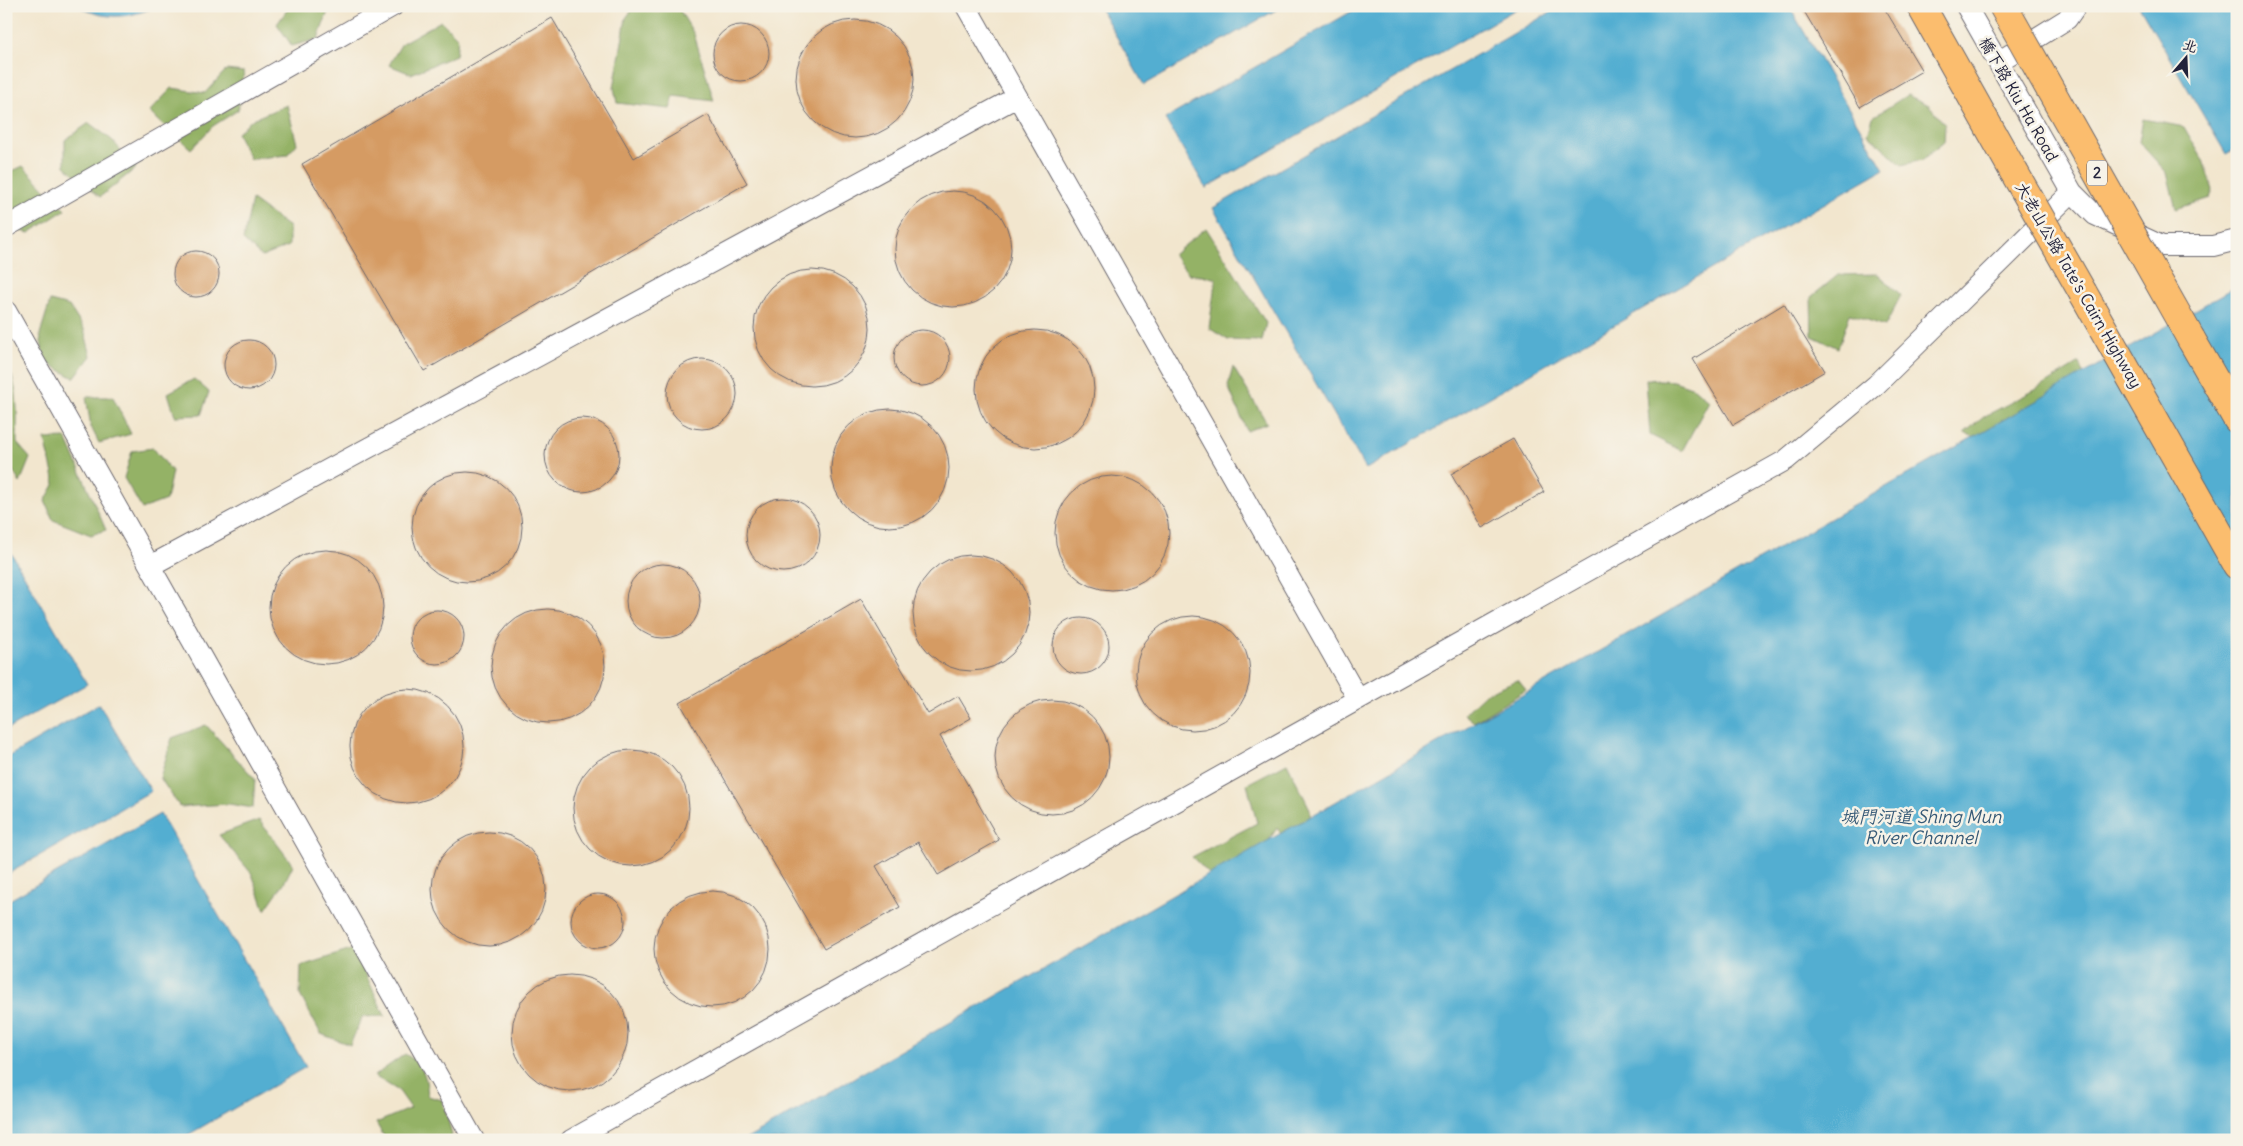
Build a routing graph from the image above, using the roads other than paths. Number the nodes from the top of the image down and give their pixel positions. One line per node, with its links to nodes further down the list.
1 (393, 6): 10 (lane)
2 (966, 6): 8 (lane)
3 (1920, 6): 14 (highway, 大老山公路 Tate's Cairn Highway, bridge)
4 (1966, 6): 7 (lane, 橋下路 Kiu Ha Road)
5 (2003, 6): 13 (highway, 2, bridge)
6 (2076, 6): 7 (lane)
7 (1998, 62): 9 (lane, 橋下路 Kiu Ha Road)
8 (1017, 97): 15 (lane); 16 (lane)
9 (2072, 192): 11 (lane, 橋下路 Kiu Ha Road); 16 (lane)
10 (6, 227)
11 (2237, 240)
12 (6, 311): 15 (lane)
13 (2237, 419)
14 (2237, 565)
15 (150, 566): 17 (lane)
16 (1358, 699): 18 (lane)
17 (474, 1140)
18 (571, 1140)

